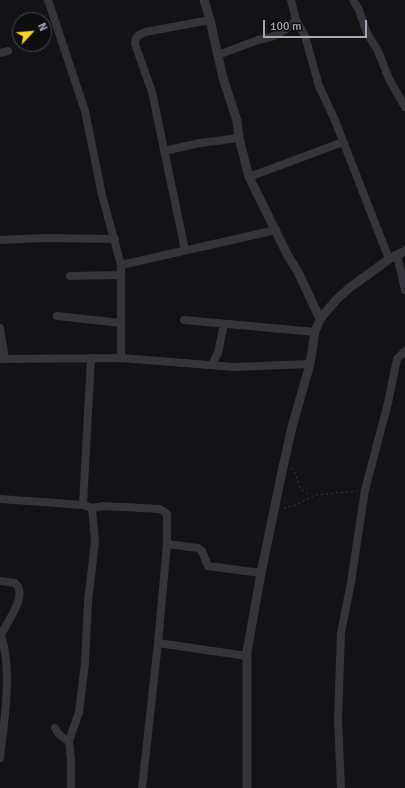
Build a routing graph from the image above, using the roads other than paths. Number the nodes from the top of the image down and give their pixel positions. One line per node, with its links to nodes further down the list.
1 (48, 0): 14 (street)
2 (204, 0): 5 (street)
3 (291, 0): 6 (street)
4 (353, 0): 8 (street)
5 (210, 20): 7 (street); 11 (street)
6 (296, 20): 7 (street); 10 (street)
7 (218, 55): 9 (street)
8 (405, 107)
9 (239, 138): 11 (street); 12 (street)
10 (343, 142): 12 (street); 17 (street)
11 (164, 151): 16 (street)
12 (249, 177): 13 (street)
13 (276, 230): 16 (street); 23 (street)
14 (115, 239): 15 (street); 18 (street)
15 (0, 240)
16 (185, 250): 18 (street)
17 (397, 255): 21 (street); 23 (street)
18 (121, 265): 19 (street)
19 (121, 275): 20 (street); 25 (street)
20 (70, 276)
21 (405, 290)
22 (57, 316): 25 (street)
23 (320, 318): 28 (street)
24 (184, 320): 26 (street)
25 (121, 322): 31 (street)
26 (224, 324): 28 (street); 33 (street)
27 (0, 328): 32 (street)
28 (315, 332): 34 (street)
29 (405, 351): 49 (street)
30 (91, 358): 31 (street); 32 (street); 36 (street)
31 (121, 358): 33 (street)
32 (3, 359)
33 (212, 364): 34 (street)
34 (310, 364): 39 (street)
35 (0, 499): 36 (street)
36 (83, 505): 37 (street)
37 (92, 508): 38 (street); 44 (street)
38 (167, 544): 39 (street); 41 (street)
39 (261, 573): 42 (street)
40 (0, 581): 45 (street)
41 (158, 643): 42 (street); 47 (street)
42 (247, 656): 48 (street)
43 (55, 728): 44 (street)
44 (69, 741): 46 (street)
45 (0, 758)
46 (71, 788)
47 (142, 788)
48 (247, 788)
49 (341, 788)

